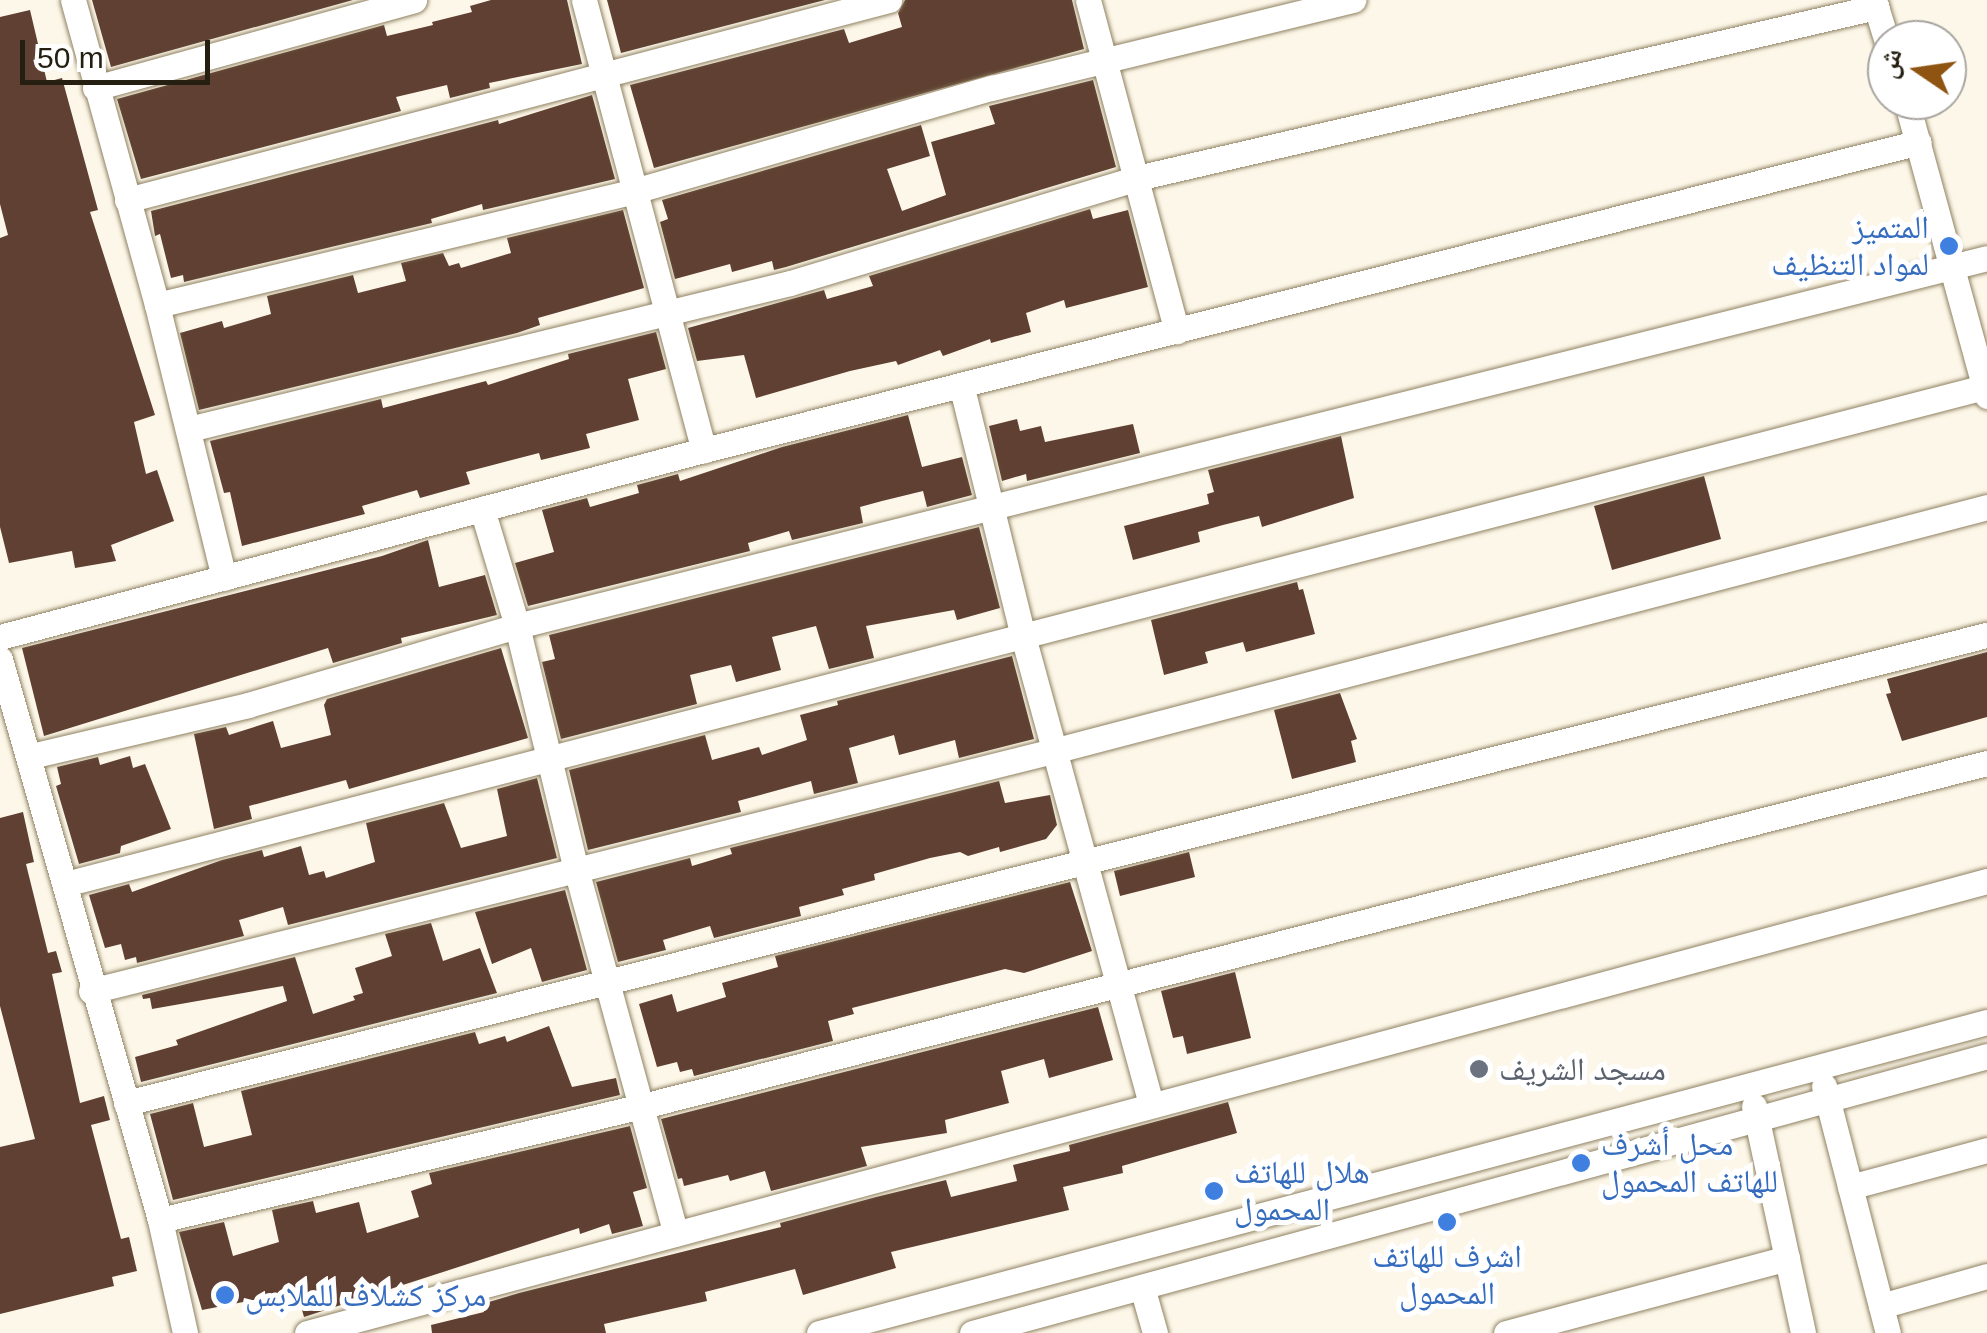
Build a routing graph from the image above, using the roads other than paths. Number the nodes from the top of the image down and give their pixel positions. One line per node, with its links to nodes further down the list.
1 (74, 0): 10 (street)
2 (414, 0): 10 (street)
3 (584, 0): 9 (street)
4 (889, 0): 9 (street)
5 (1088, 0): 8 (street)
6 (1353, 0): 8 (street)
7 (1875, 3): 13 (street)
8 (1104, 58): 13 (street); 14 (street)
9 (604, 76): 14 (street); 15 (street)
10 (95, 88): 15 (street)
11 (1913, 120): 12 (street)
12 (1920, 142): 17 (street); 20 (street)
13 (1136, 178): 19 (street); 20 (street)
14 (634, 191): 18 (street); 19 (street)
15 (127, 200): 18 (street)
16 (1987, 258): 17 (street)
17 (1955, 267): 22 (street); 25 (street)
18 (157, 306): 23 (street)
19 (670, 315): 23 (street); 24 (street)
20 (1177, 331): 21 (street)
21 (962, 388): 24 (street); 25 (street)
22 (1986, 392): 30 (street)
23 (189, 429): 28 (street)
24 (704, 450): 27 (street)
25 (992, 506): 29 (street); 30 (street)
26 (1987, 507): 34 (street)
27 (482, 509): 28 (street); 29 (street)
28 (224, 578): 32 (street)
29 (517, 626): 35 (street); 36 (street)
30 (1022, 636): 34 (street); 36 (street)
31 (1987, 636): 38 (street)
32 (0, 637)
33 (0, 659): 35 (street)
34 (1057, 750): 38 (street); 39 (street)
35 (31, 756): 41 (street)
36 (549, 758): 39 (street); 41 (street)
37 (1987, 763): 43 (street)
38 (1088, 864): 42 (street); 43 (street)
39 (576, 869): 42 (street); 44 (street)
40 (1987, 880): 50 (street)
41 (65, 884): 44 (street)
42 (610, 982): 51 (street); 52 (street)
43 (1119, 982): 50 (street); 52 (street)
44 (91, 991): 51 (street)
45 (1987, 1022): 47 (street)
46 (1987, 1056): 49 (street)
47 (1818, 1068): 48 (street); 49 (street)
48 (1749, 1086): 53 (street); 64 (street)
49 (1828, 1101): 53 (street); 55 (street)
50 (1151, 1102): 57 (street)
51 (126, 1103): 56 (street)
52 (644, 1106): 56 (street); 57 (street)
53 (1757, 1120): 58 (street); 60 (street)
54 (1987, 1150): 55 (street)
55 (1850, 1186): 61 (street)
56 (160, 1220): 62 (street)
57 (676, 1234): 63 (street)
58 (1786, 1258): 67 (street); 68 (street)
59 (1987, 1276): 61 (street)
60 (1142, 1287): 65 (street); 66 (street)
61 (1882, 1306): 69 (street)
62 (186, 1333)
63 (307, 1333)
64 (819, 1333)
65 (972, 1333)
66 (1155, 1333)
67 (1506, 1333)
68 (1804, 1333)
69 (1888, 1333)

